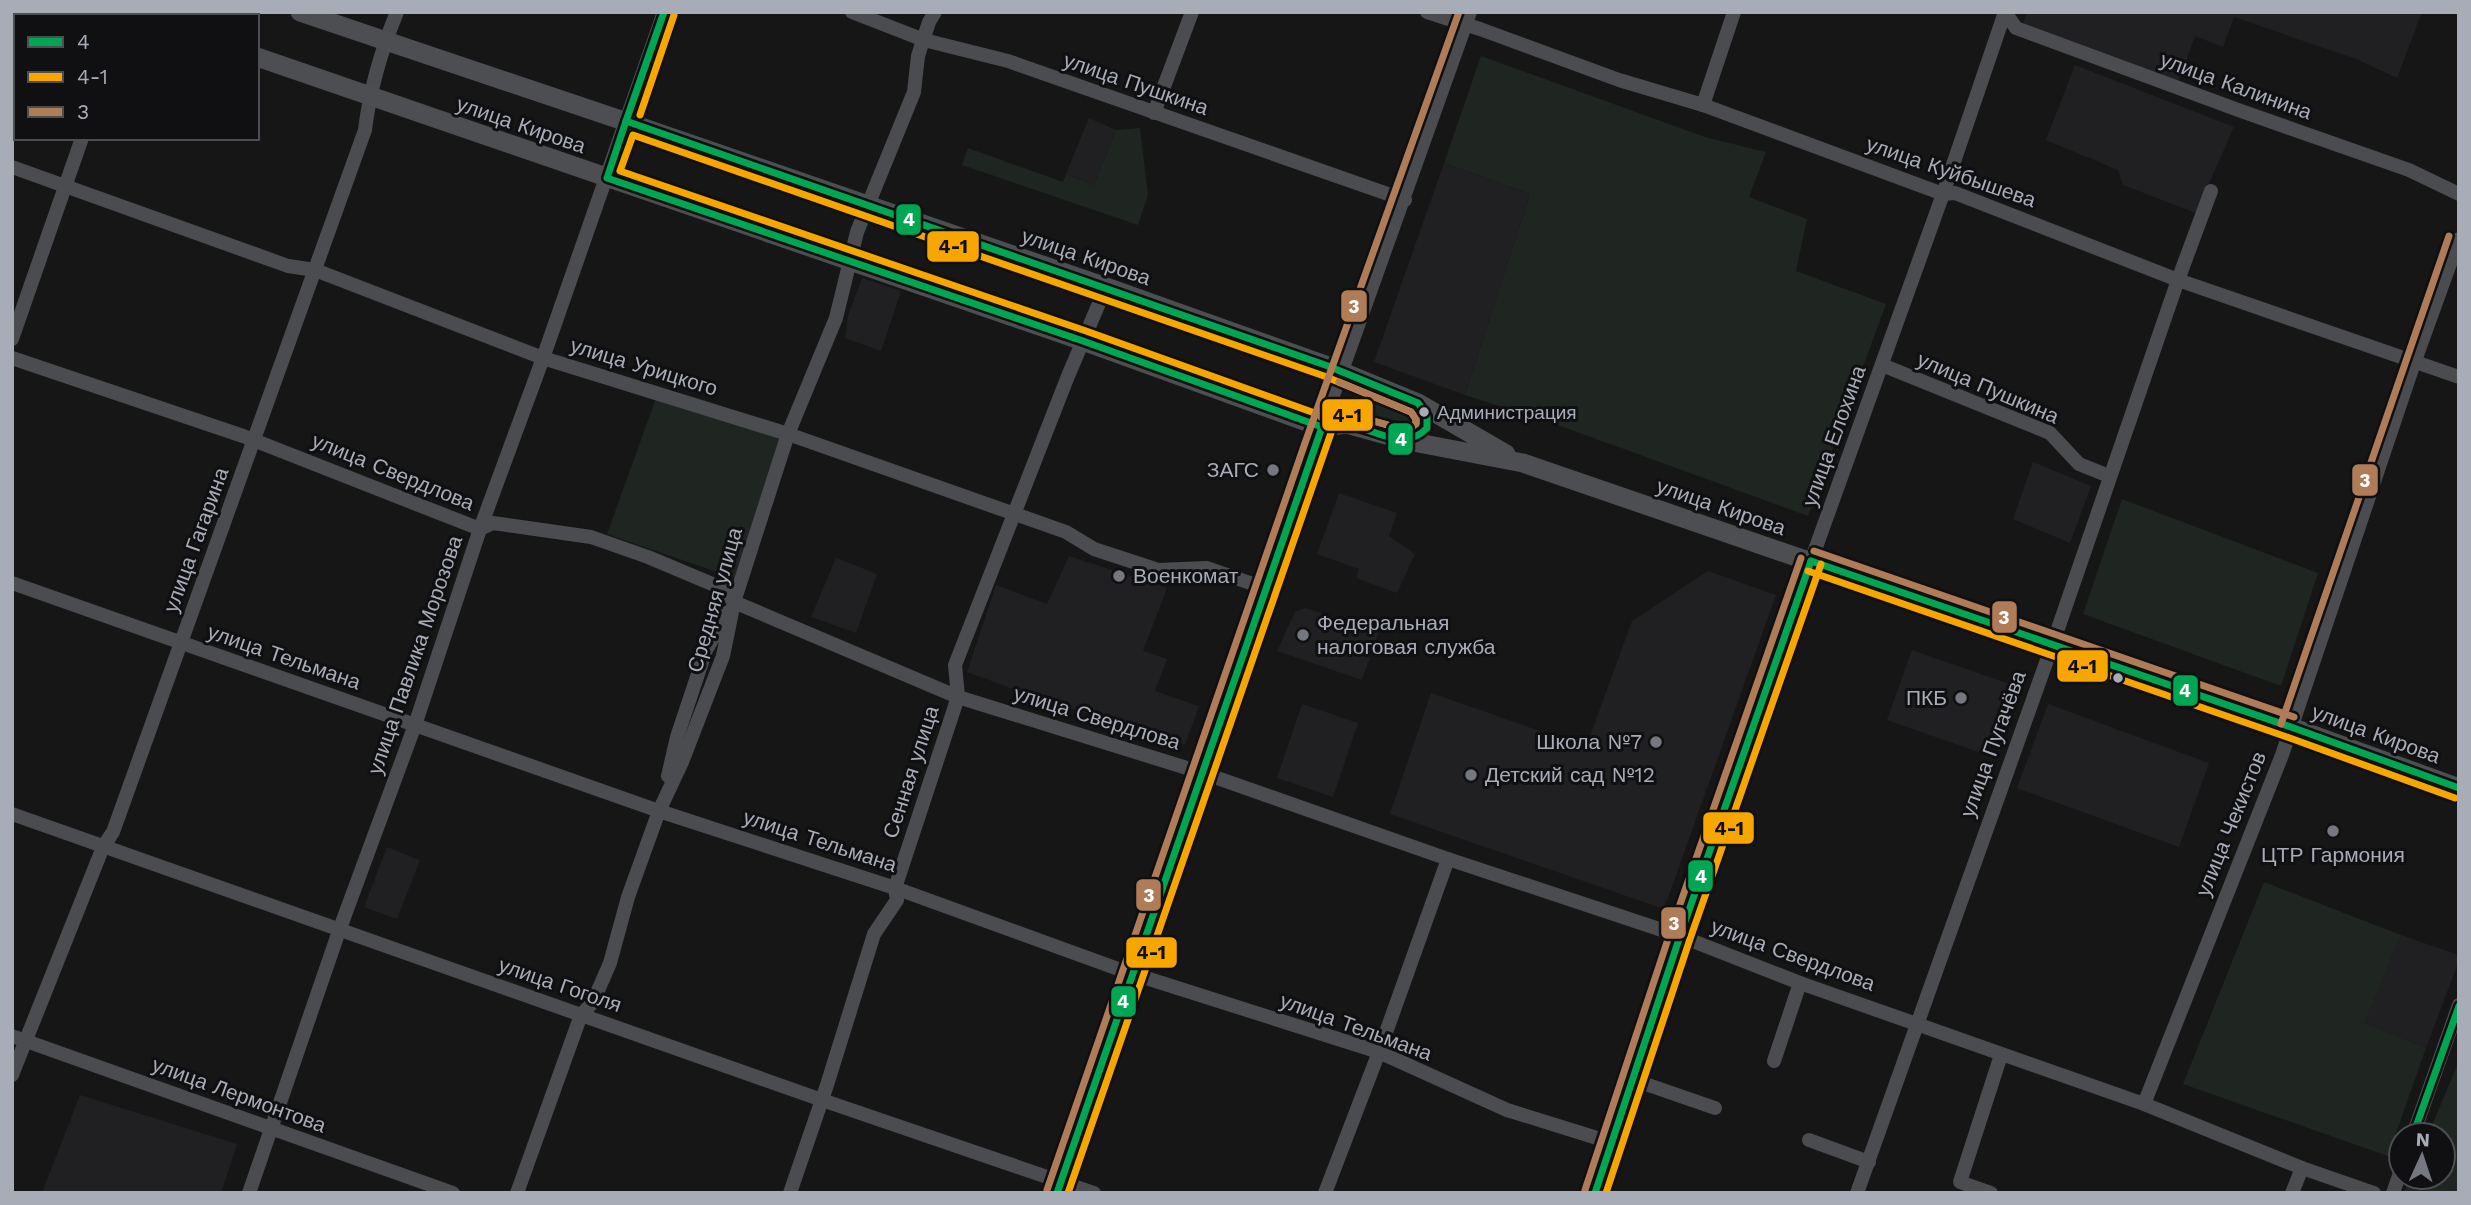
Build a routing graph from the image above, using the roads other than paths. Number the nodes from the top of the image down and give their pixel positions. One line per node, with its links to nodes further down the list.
1 (300, 12): 12 (main road, улица Кирова)
2 (397, 12): 12 (street, улица Гагарина)
3 (664, 12): 17 (street, улица Павлика Морозова)
4 (852, 12): 11 (street, улица Пушкина)
5 (935, 12): 11 (street, Средняя улица)
6 (1192, 12): 16 (street)
7 (1427, 12): 10 (street, улица Куйбышева)
8 (1734, 12): 15 (street)
9 (2005, 12): 23 (street, улица Елохина); 24 (street, улица Калинина)
10 (1468, 18): 15 (street, улица Куйбышева); 25 (street)
11 (924, 40): 16 (street, улица Пушкина); 26 (street, Средняя улица)
12 (386, 41): 14 (street, улица Гагарина); 17 (main road, улица Кирова)
13 (259, 58): 14 (main road, улица Кирова)
14 (369, 97): 20 (main road, улица Кирова); 29 (street, улица Гагарина)
15 (1703, 105): 23 (street, улица Куйбышева)
16 (1154, 113): 25 (street, улица Пушкина)
17 (625, 121): 20 (street, улица Павлика Морозова); 26 (main road, улица Кирова)
18 (81, 140): 21 (street)
19 (12, 167): 21 (street, улица Урицкого)
20 (607, 178): 28 (main road, улица Кирова); 35 (street, улица Павлика Морозова)
21 (66, 187): 29 (street, улица Урицкого); 32 (street)
22 (2211, 191): 30 (street, улица Пугачёва)
23 (1943, 194): 30 (street, улица Куйбышева); 37 (street, улица Елохина)
24 (2459, 194)
25 (1405, 200): 38 (street)
26 (867, 205): 28 (street, Средняя улица); 31 (main road, улица Кирова)
27 (2459, 239): 36 (street, улица Чекистов)
28 (849, 261): 33 (main road, улица Кирова); 42 (street, Средняя улица)
29 (315, 270): 35 (street, улица Урицкого); 43 (street, улица Гагарина)
30 (2178, 280): 36 (street, улица Куйбышева); 46 (street, улица Пугачёва)
31 (1106, 287): 33 (street, Сенная улица); 38 (main road, улица Кирова)
32 (12, 339)
33 (1083, 341): 41 (main road, улица Кирова); 47 (street, Сенная улица)
34 (12, 358): 43 (street, улица Свердлова)
35 (543, 358): 42 (street, улица Урицкого); 48 (street, улица Павлика Морозова)
36 (2414, 363): 39 (street, улица Куйбышева); 57 (street, улица Чекистов)
37 (1882, 365): 46 (street, улица Пушкина); 49 (street, улица Елохина)
38 (1343, 372): 40 (main road, улица Кирова); 41 (street)
39 (2459, 377)
40 (1418, 403): 44 (main road); 45 (main road, улица Кирова)
41 (1322, 427): 44 (main road, улица Кирова); 51 (street)
42 (788, 434): 47 (street, улица Урицкого); 52 (street, Средняя улица)
43 (254, 440): 48 (street, улица Свердлова); 53 (street, улица Гагарина)
44 (1408, 441): 45 (main road, улица Кирова)
45 (1522, 463): 49 (main road, улица Кирова)
46 (2109, 476): 54 (street, улица Пугачёва)
47 (1013, 514): 51 (street, улица Урицкого); 55 (street, Сенная улица)
48 (480, 529): 52 (street, улица Свердлова); 56 (street, улица Павлика Морозова)
49 (1811, 561): 54 (main road, улица Кирова); 66 (street, улица Елохина)
50 (12, 583): 53 (street, улица Тельмана)
51 (1267, 586): 58 (street)
52 (734, 602): 55 (street, улица Свердлова); 60 (street, Средняя улица)
53 (181, 644): 56 (street, улица Тельмана); 62 (street, улица Гагарина)
54 (2052, 646): 57 (main road, улица Кирова); 71 (street, улица Пугачёва)
55 (958, 697): 58 (street, улица Свердлова); 64 (street, Сенная улица)
56 (415, 725): 60 (street, улица Тельмана); 65 (street, улица Павлика Морозова)
57 (2291, 727): 59 (main road, улица Кирова); 80 (street, улица Чекистов)
58 (1203, 773): 63 (street, улица Свердлова); 67 (street)
59 (2459, 788)
60 (659, 811): 64 (street, улица Тельмана); 70 (street, Средняя улица)
61 (12, 814): 62 (street, улица Гоголя)
62 (103, 847): 65 (street, улица Гоголя); 73 (street, улица Гагарина)
63 (1448, 859): 66 (street, улица Свердлова); 74 (street)
64 (895, 888): 67 (street, улица Тельмана); 79 (street, Сенная улица)
65 (340, 930): 70 (street, улица Гоголя); 83 (street, улица Павлика Морозова)
66 (1680, 936): 68 (street, улица Свердлова); 78 (street, улица Елохина)
67 (1133, 974): 74 (street, улица Тельмана); 88 (street)
68 (1800, 982): 71 (street, улица Свердлова); 76 (street)
69 (2459, 1005): 82 (street)
70 (581, 1015): 79 (street, улица Гоголя); 91 (street, Средняя улица)
71 (1917, 1022): 75 (street, улица Свердлова); 86 (street, улица Пугачёва)
72 (12, 1036): 73 (street, улица Лермонтова)
73 (27, 1041): 77 (street, улица Гагарина); 83 (street, улица Лермонтова)
74 (1379, 1052): 85 (street, улица Тельмана); 94 (street)
75 (2001, 1055): 80 (street, улица Свердлова); 97 (street)
76 (1774, 1061)
77 (12, 1075)
78 (1634, 1080): 81 (street); 85 (street, улица Елохина)
79 (822, 1100): 88 (street, улица Гоголя); 92 (street, Сенная улица)
80 (2144, 1104): 87 (street, улица Свердлова)
81 (1715, 1108)
82 (2418, 1121)
83 (272, 1130): 89 (street, улица Павлика Морозова); 90 (street, улица Лермонтова)
84 (1809, 1140): 86 (street)
85 (1613, 1143): 95 (street, улица Елохина)
86 (1868, 1162): 96 (street, улица Пугачёва)
87 (2302, 1168): 98 (street); 99 (street, улица Свердлова)
88 (1059, 1187): 93 (street, улица Гоголя)
89 (249, 1193)
90 (453, 1193)
91 (517, 1193)
92 (790, 1193)
93 (1094, 1193)
94 (1325, 1193)
95 (1595, 1193)
96 (1857, 1193)
97 (1991, 1193)
98 (2292, 1193)
99 (2374, 1193)

